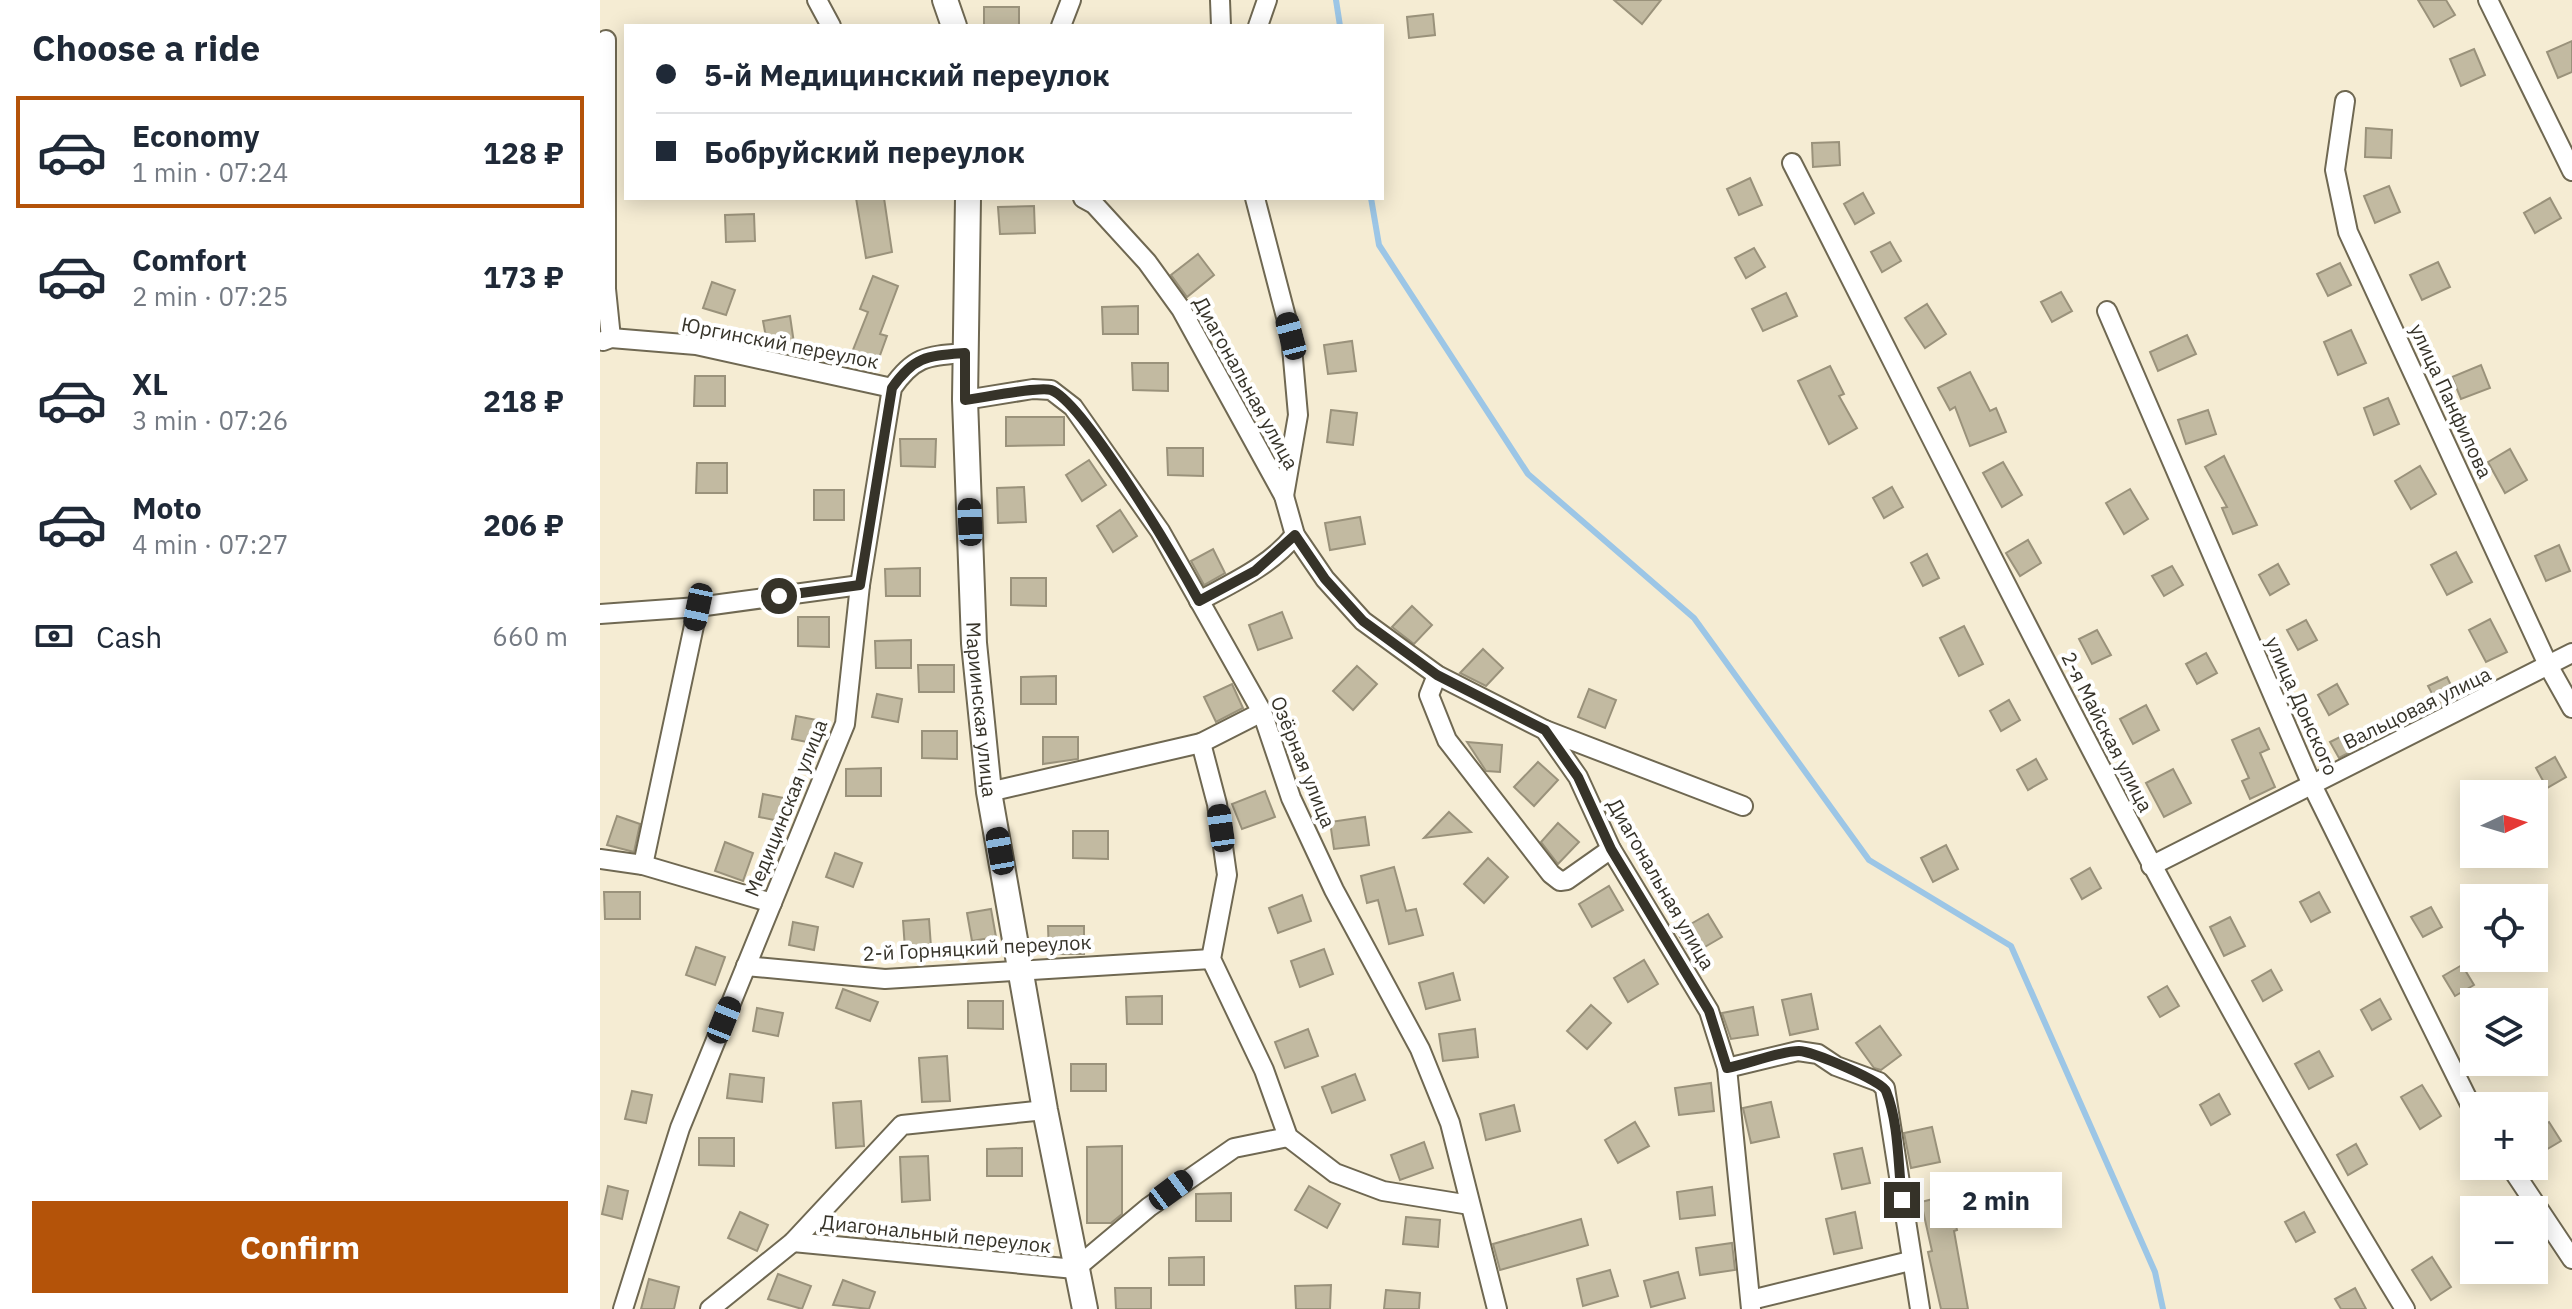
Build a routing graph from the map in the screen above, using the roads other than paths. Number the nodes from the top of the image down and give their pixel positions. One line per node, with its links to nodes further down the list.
1 (817, 0): 7 (street)
2 (945, 0): 8 (main road)
3 (1071, 0): 9 (street)
4 (1220, 0): 10 (street)
5 (1267, 0): 11 (street)
6 (2488, 0): 15 (street)
7 (830, 24)
8 (953, 24)
9 (1062, 24)
10 (1221, 24)
11 (1259, 24)
12 (606, 40): 20 (street)
13 (2345, 101): 31 (street, улица Панфилова)
14 (1792, 163): 43 (street, 2-я Майская улица)
15 (2572, 171)
16 (968, 200): 21 (main road, Мариинская улица)
17 (1087, 200): 24 (street, Диагональная улица)
18 (1256, 200): 24 (street)
19 (2107, 311): 37 (street, улица Донского)
20 (606, 340): 22 (street, Юргинский переулок)
21 (965, 353): 22 (street); 23 (main road, Мариинская улица)
22 (892, 388): 26 (street, Медицинская улица)
23 (965, 400): 27 (street, Озёрная улица); 38 (main road, Мариинская улица)
24 (1284, 496): 25 (street, Диагональная улица)
25 (1295, 535): 27 (street); 32 (street, Диагональная улица)
26 (860, 585): 28 (street); 44 (street, Медицинская улица)
27 (1199, 601): 34 (street, Озёрная улица)
28 (698, 607): 29 (street); 42 (street)
29 (600, 614)
30 (2572, 653): 31 (street, Вальцовая улица)
31 (2549, 667): 33 (street, улица Панфилова); 37 (street, Вальцовая улица)
32 (1437, 675): 35 (street, Диагональная улица); 40 (street)
33 (2572, 708)
34 (1262, 712): 36 (street); 53 (street, Озёрная улица)
35 (1545, 730): 39 (street); 40 (street, Диагональная улица)
36 (1201, 743): 38 (street); 45 (street)
37 (2312, 785): 43 (street, Вальцовая улица); 49 (street, улица Донского)
38 (989, 792): 47 (main road, Мариинская улица)
39 (1743, 806)
40 (1611, 849): 48 (street, Диагональная улица)
41 (600, 859): 42 (street)
42 (643, 865): 44 (street)
43 (2151, 866): 64 (street, 2-я Майская улица)
44 (772, 903): 46 (street, Медицинская улица)
45 (1211, 959): 47 (street, 2-й Горняцкий переулок); 51 (street)
46 (746, 966): 47 (street, 2-й Горняцкий переулок); 59 (street, Медицинская улица)
47 (1022, 969): 50 (main road, Мариинская улица)
48 (1727, 1068): 56 (street); 58 (street, Диагональная улица)
49 (2464, 1092)
50 (1045, 1110): 54 (street); 57 (main road, Мариинская улица)
51 (1288, 1137): 53 (street); 57 (street)
52 (2519, 1180): 55 (street)
53 (1470, 1205): 62 (street, Озёрная улица)
54 (793, 1242): 57 (street, Диагональный переулок); 60 (street)
55 (2572, 1259)
56 (1910, 1261): 58 (street); 63 (street)
57 (1075, 1269): 61 (main road, Мариинская улица)
58 (1751, 1305)
59 (623, 1309)
60 (710, 1309)
61 (1085, 1309)
62 (1497, 1309)
63 (1920, 1309)
64 (2405, 1309)

